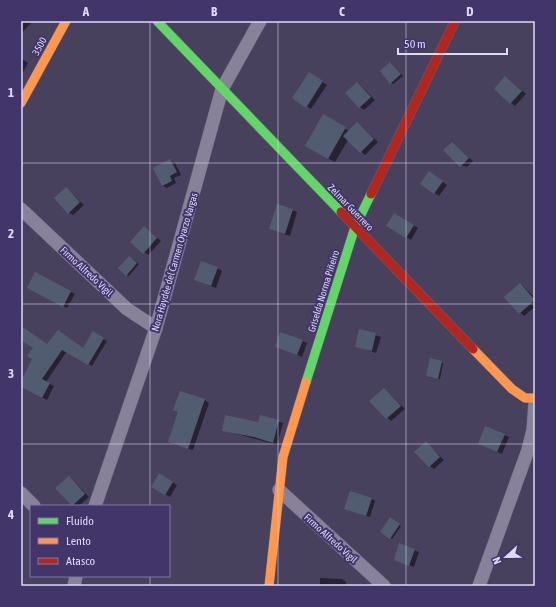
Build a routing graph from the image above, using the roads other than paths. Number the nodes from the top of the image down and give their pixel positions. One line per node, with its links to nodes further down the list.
1 (66, 21): 6 (street, 3500)
2 (157, 21): 5 (street, Zelmar Guerrero)
3 (260, 21): 5 (street, Nora Haydée del Carmen Oyarzo Vargas)
4 (455, 21): 8 (street, Griselda Norma Piñeiro)
5 (222, 89): 8 (street, Zelmar Guerrero); 9 (street, Nora Haydée del Carmen Oyarzo Vargas)
6 (21, 103)
7 (21, 209): 9 (street, Firmo Alfredo Vigil)
8 (355, 227): 10 (street, Zelmar Guerrero); 12 (street, Griselda Norma Piñeiro)
9 (156, 328): 15 (street, Nora Haydée del Carmen Oyarzo Vargas)
10 (535, 398)
11 (535, 403): 18 (street)
12 (279, 490): 16 (street, Griselda Norma Piñeiro); 17 (street, Firmo Alfredo Vigil)
13 (21, 492): 14 (street)
14 (33, 505)
15 (95, 505)
16 (269, 586)
17 (384, 586)
18 (479, 586)

